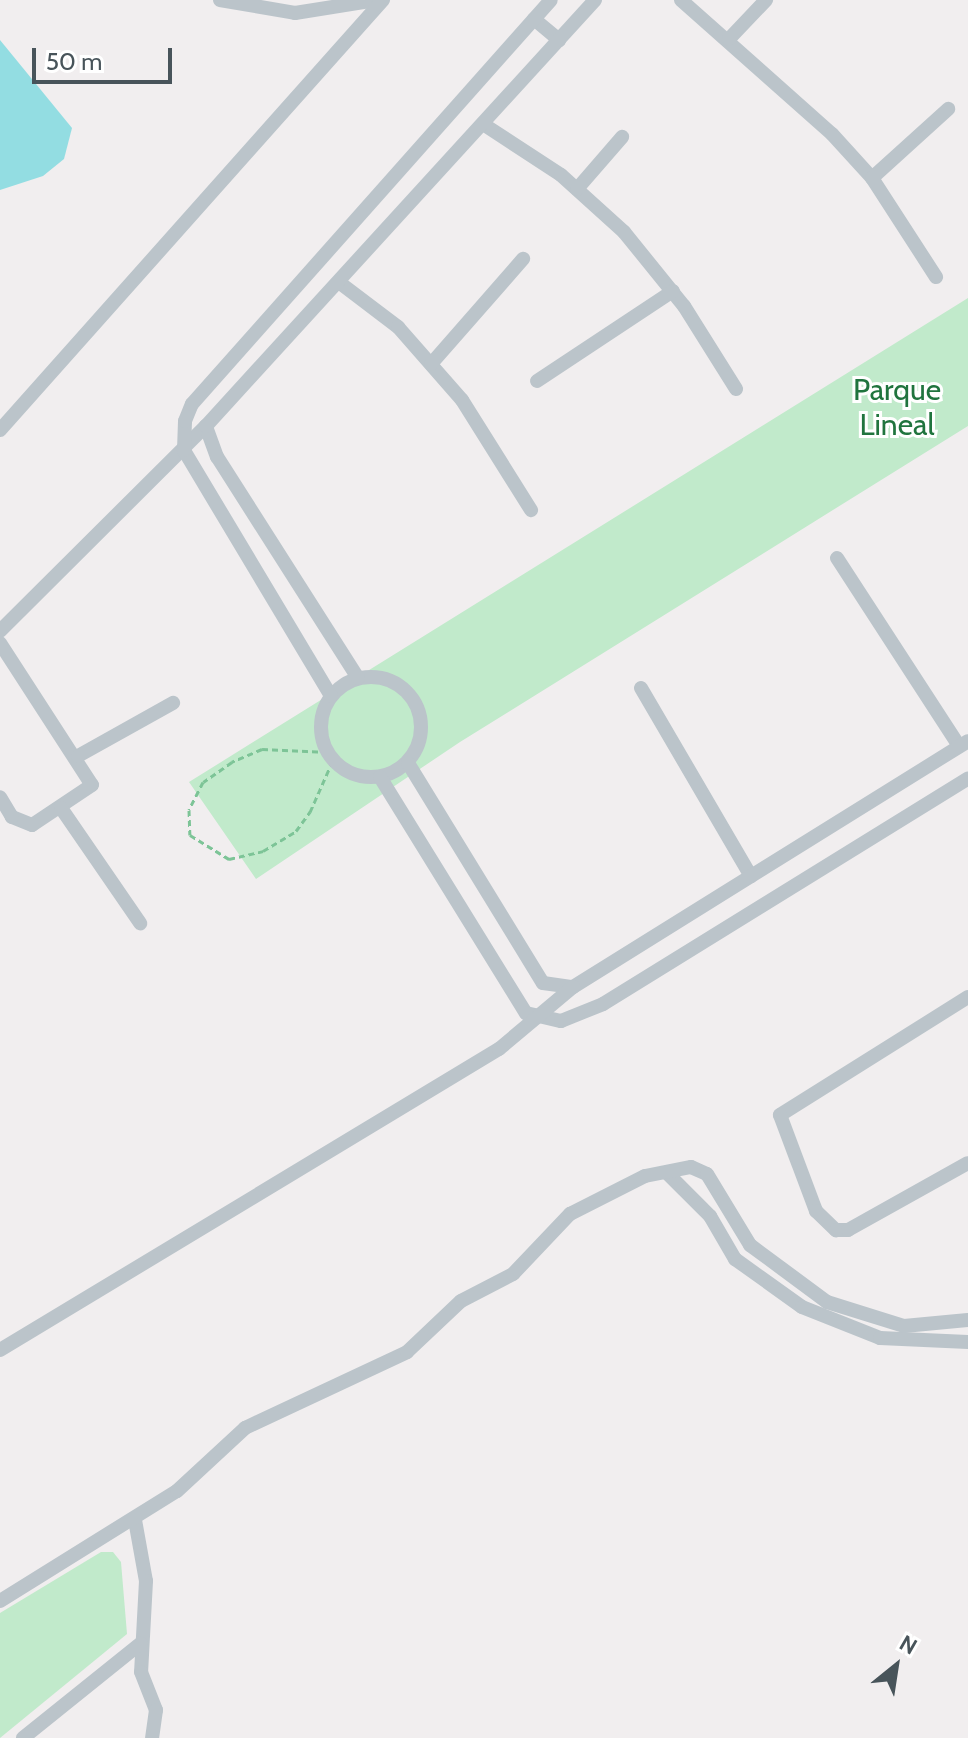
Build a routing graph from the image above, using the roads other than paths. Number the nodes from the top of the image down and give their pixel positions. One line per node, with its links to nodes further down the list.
1 (220, 0): 2 (street)
2 (376, 0)
3 (383, 0): 24 (street)
4 (551, 0): 8 (street)
5 (595, 0): 10 (street)
6 (681, 0): 9 (street)
7 (766, 0): 9 (street)
8 (534, 19): 10 (street); 25 (street)
9 (729, 39): 14 (street)
10 (559, 40): 12 (street)
11 (948, 109): 14 (street)
12 (483, 124): 15 (street); 18 (street)
13 (622, 137): 15 (street)
14 (872, 178): 17 (street)
15 (577, 189): 19 (street)
16 (523, 259): 20 (street)
17 (936, 277)
18 (340, 283): 20 (street); 23 (street)
19 (673, 291): 21 (street); 22 (street)
20 (431, 364): 26 (street)
21 (537, 381)
22 (736, 389)
23 (206, 426): 25 (street); 30 (street)
24 (0, 430)
25 (183, 444): 28 (street); 32 (street)
26 (531, 510)
27 (837, 558): 34 (street)
28 (0, 631)
29 (0, 643): 35 (street)
30 (358, 678): 32 (street); 36 (street)
31 (641, 688): 41 (street)
32 (331, 696): 37 (street)
33 (173, 703): 35 (street)
34 (964, 744): 41 (street)
35 (78, 756): 40 (street)
36 (408, 763): 37 (street); 43 (street)
37 (380, 777): 45 (street)
38 (968, 779): 45 (street)
39 (0, 797): 40 (street)
40 (61, 808): 42 (street)
41 (751, 876): 43 (street)
42 (140, 923)
43 (573, 987): 45 (street)
44 (968, 997): 46 (street)
45 (540, 1019): 54 (street)
46 (968, 1163)
47 (667, 1173): 48 (street); 49 (street); 55 (street)
48 (722, 1190): 49 (street); 50 (street)
49 (701, 1205): 51 (street)
50 (744, 1236): 51 (street); 52 (street)
51 (733, 1255): 53 (street)
52 (968, 1320)
53 (968, 1342)
54 (0, 1350)
55 (135, 1520): 56 (street); 57 (street)
56 (0, 1601)
57 (141, 1643): 58 (street); 59 (street)
58 (23, 1738)
59 (152, 1738)

